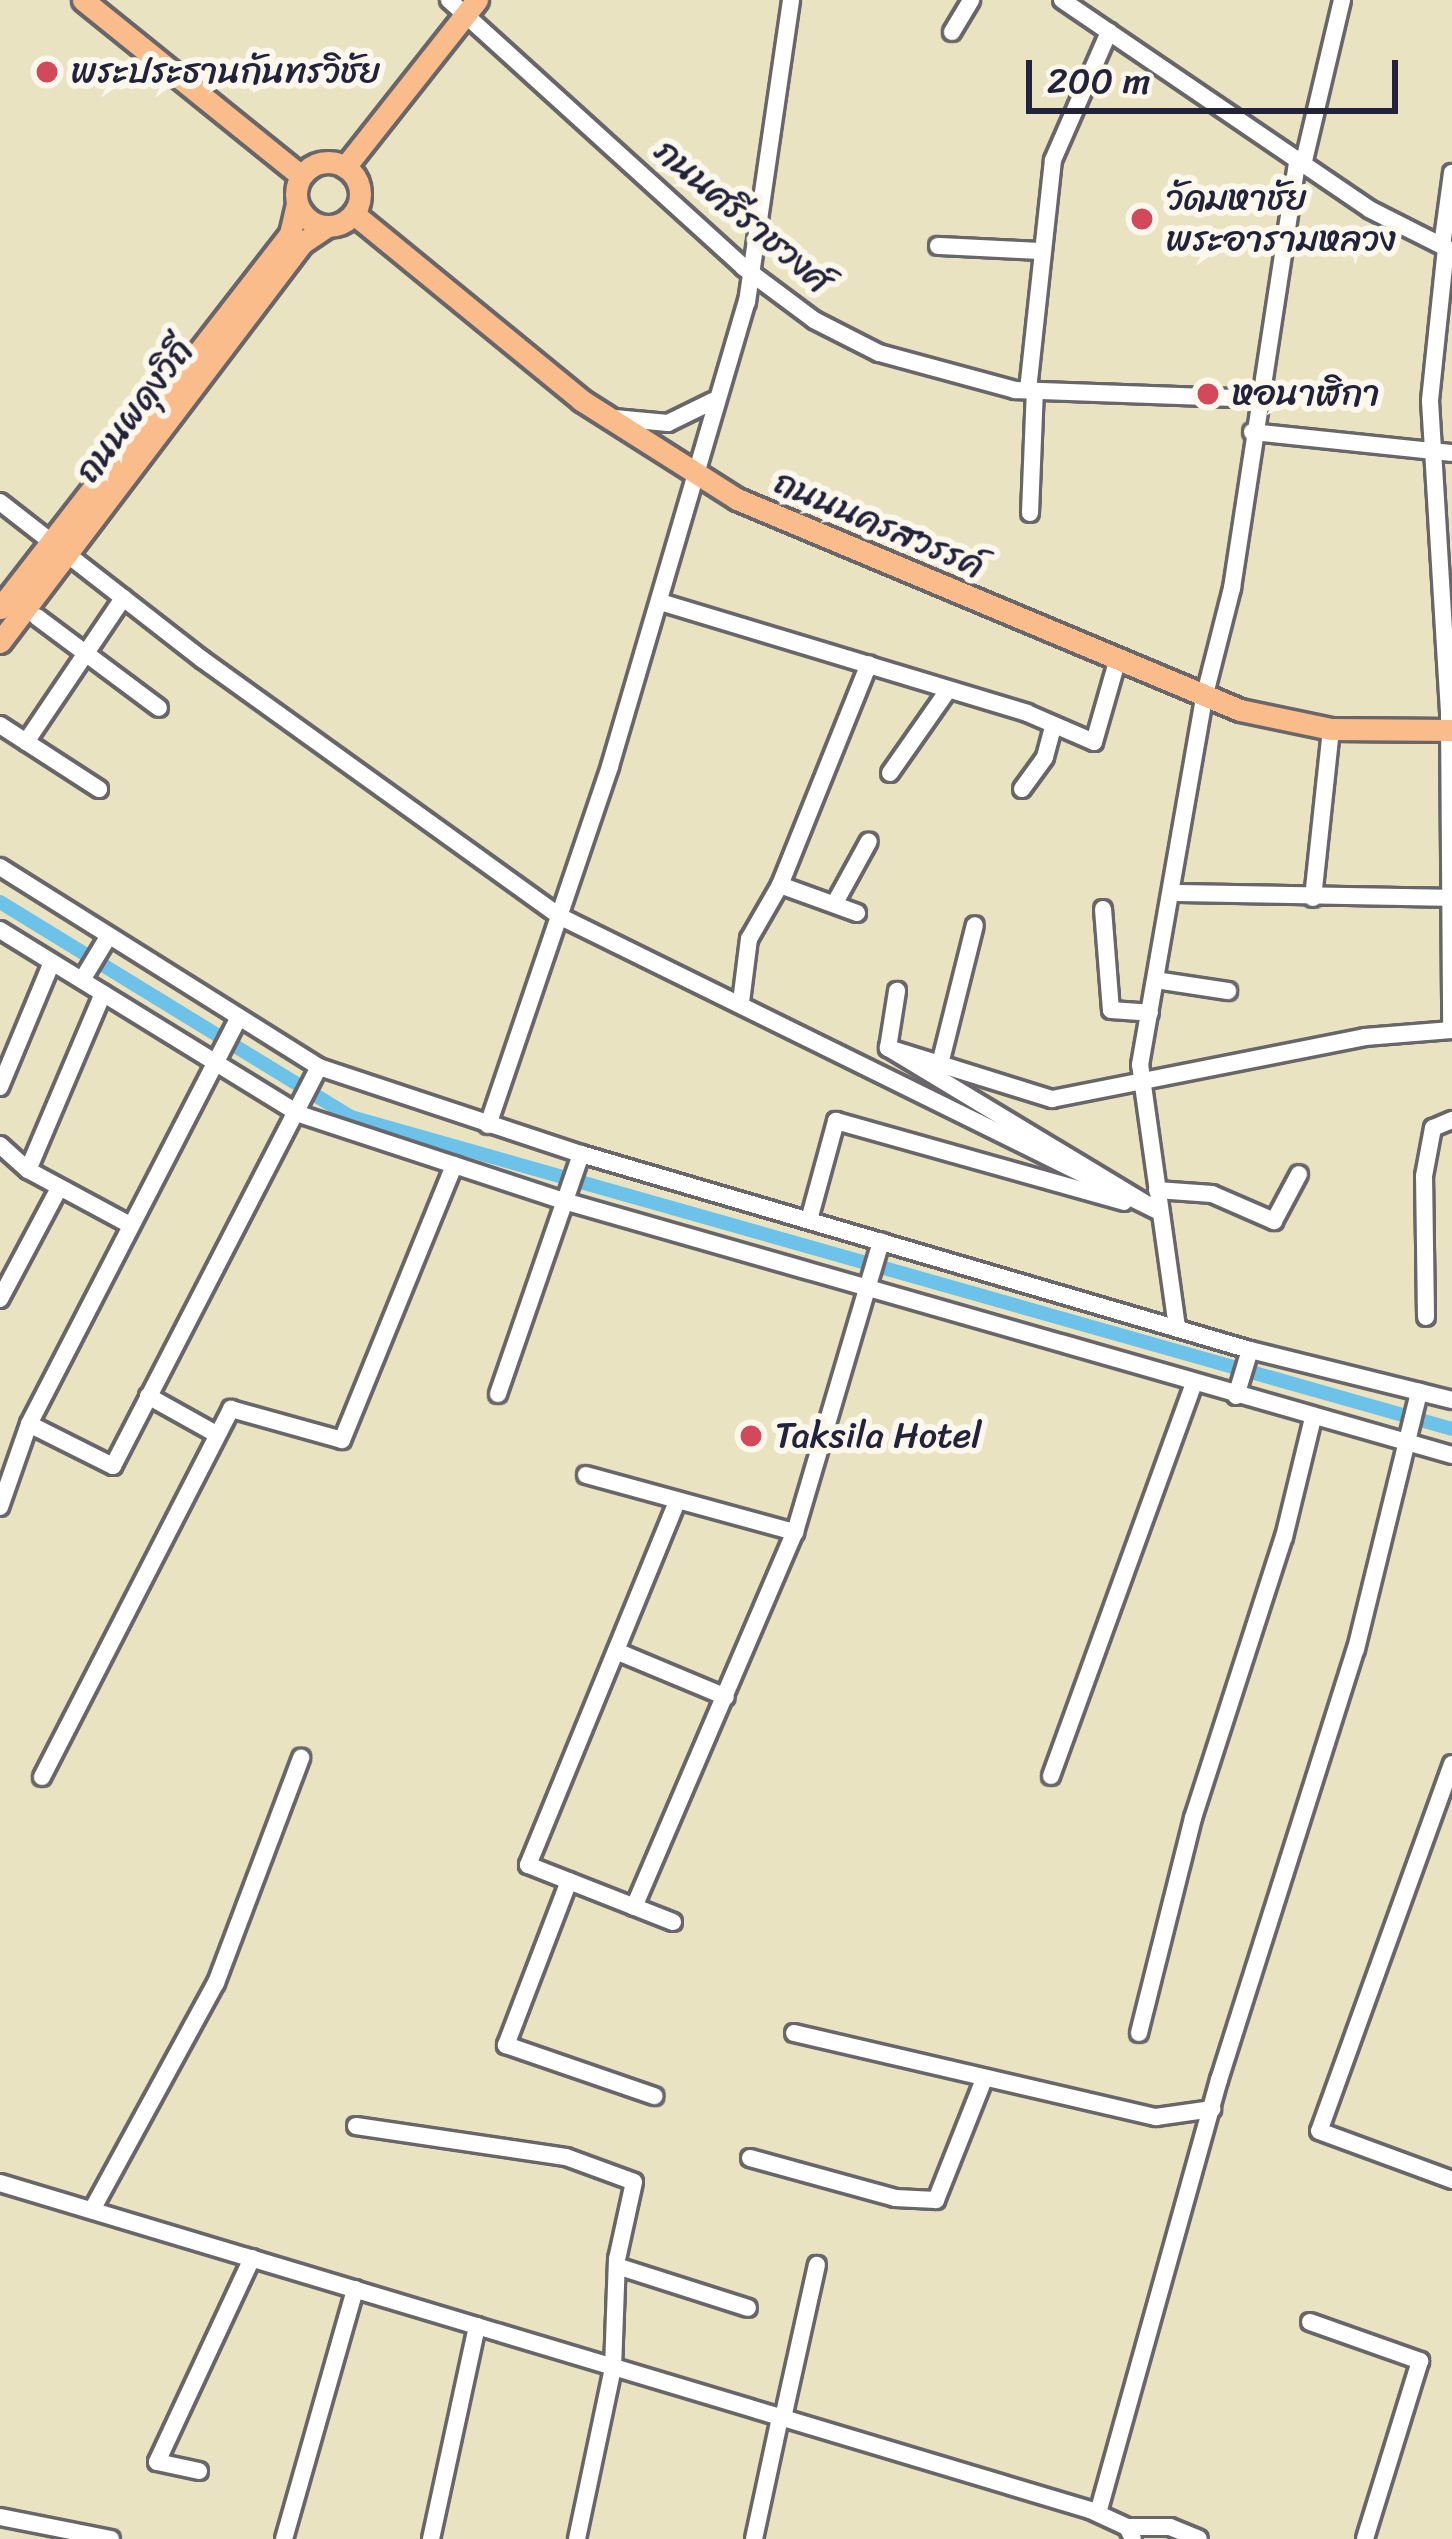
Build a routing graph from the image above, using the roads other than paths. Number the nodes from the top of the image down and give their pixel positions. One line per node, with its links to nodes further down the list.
1 (82, 0): 13 (main road)
2 (791, 0): 20 (street)
3 (971, 0): 9 (street)
4 (1062, 0): 8 (street)
5 (1095, 0): 8 (street)
6 (1342, 0): 10 (street)
7 (464, 5): 11 (main road); 20 (street, ภนนศรีราชวงศ์)
8 (1102, 27): 10 (street); 19 (street)
9 (952, 32)
10 (1300, 163): 18 (street); 23 (street)
11 (345, 167): 13 (main road); 15 (main road)
12 (1452, 173): 18 (street)
13 (302, 176): 14 (main road)
14 (297, 204): 16 (main road); 30 (main road, ถนนผดุงวิถี)
15 (353, 214): 16 (main road); 24 (main road, ถนนนครสวรรค์)
16 (327, 226): 30 (main road, ถนนผดุงวิถี)
17 (938, 246): 19 (street)
18 (1447, 248): 26 (street)
19 (1042, 251): 21 (street)
20 (753, 274): 21 (street, ภนนศรีราชวงศ์); 22 (street)
21 (1032, 390): 23 (street, ภนนศรีราชวงศ์); 29 (street)
22 (715, 398): 24 (street); 27 (street)
23 (1259, 399): 25 (street)
24 (607, 417): 27 (main road, ถนนนครสวรรค์)
25 (1252, 432): 26 (street); 40 (street)
26 (1443, 452): 45 (street)
27 (694, 476): 32 (street); 37 (main road, ถนนนครสวรรค์)
28 (0, 502): 30 (street)
29 (1030, 513)
30 (57, 550): 31 (street); 33 (main road, ถนนผดุงวิถี); 35 (main road, ถนนผดุงวิถี)
31 (123, 598): 36 (street); 59 (street)
32 (660, 602): 38 (street); 59 (street)
33 (0, 608)
34 (37, 617): 36 (street)
35 (0, 642)
36 (87, 654): 41 (street); 46 (street)
37 (1117, 662): 40 (main road, ถนนนครสวรรค์); 43 (street)
38 (869, 664): 39 (street); 52 (street)
39 (946, 693): 43 (street); 47 (street)
40 (1204, 698): 44 (main road, ถนนนครสวรรค์); 53 (street)
41 (159, 708)
42 (0, 725): 46 (street)
43 (1053, 727): 49 (street)
44 (1331, 729): 45 (main road, ถนนนครสวรรค์); 54 (street)
45 (1450, 730): 55 (street)
46 (26, 742): 48 (street)
47 (890, 773)
48 (99, 789)
49 (1022, 789)
50 (868, 841): 56 (street)
51 (0, 867): 62 (street)
52 (779, 886): 56 (street); 69 (street)
53 (1173, 893): 54 (street); 65 (street)
54 (1313, 898): 55 (street)
55 (1450, 898): 72 (street)
56 (836, 901): 58 (street)
57 (1103, 909): 70 (street)
58 (857, 913)
59 (559, 916): 69 (street); 81 (street)
60 (975, 925): 75 (street)
61 (0, 930): 63 (street)
62 (108, 937): 64 (street); 71 (street)
63 (52, 962): 64 (street); 78 (street)
64 (82, 980): 68 (street)
65 (1156, 980): 67 (street); 70 (street)
66 (897, 991): 73 (street)
67 (1228, 991)
68 (103, 993): 74 (street); 85 (street)
69 (741, 1002): 90 (street)
70 (1150, 1013): 77 (street)
71 (238, 1019): 74 (street); 76 (street)
72 (1452, 1030): 77 (street)
73 (888, 1048): 75 (street); 90 (street)
74 (215, 1064): 79 (street); 92 (street)
75 (940, 1064): 77 (street)
76 (319, 1067): 79 (street); 81 (street)
77 (1141, 1084): 88 (street)
78 (0, 1088)
79 (299, 1114): 84 (street); 102 (street)
80 (1452, 1120): 96 (street)
81 (488, 1125): 83 (street)
82 (0, 1145): 85 (street)
83 (581, 1154): 89 (street); 91 (street)
84 (454, 1165): 89 (street); 107 (street)
85 (28, 1171): 87 (street)
86 (1299, 1174): 88 (street)
87 (58, 1190): 92 (street); 95 (street)
88 (1156, 1190): 90 (street)
89 (564, 1201): 94 (street); 101 (street)
90 (1160, 1212): 91 (street); 97 (street)
91 (809, 1220): 93 (street)
92 (130, 1226): 106 (street)
93 (881, 1241): 94 (street); 97 (street)
94 (867, 1290): 99 (street); 113 (street)
95 (0, 1299)
96 (1426, 1317)
97 (1178, 1327): 98 (street)
98 (1250, 1350): 100 (street); 103 (street)
99 (1194, 1384): 103 (street); 118 (street)
100 (1419, 1392): 104 (street); 108 (street)
101 (498, 1394)
102 (148, 1396): 106 (street); 107 (street)
103 (1236, 1396): 105 (street)
104 (1452, 1400)
105 (1313, 1418): 108 (street); 124 (street)
106 (29, 1424): 112 (street)
107 (216, 1434): 119 (street)
108 (1407, 1443): 109 (street); 127 (street)
109 (1452, 1455)
110 (586, 1474): 111 (street)
111 (677, 1502): 113 (street); 114 (street)
112 (0, 1507)
113 (795, 1532): 115 (street)
114 (616, 1651): 115 (street); 120 (street)
115 (726, 1697): 121 (street)
116 (301, 1758): 132 (street)
117 (1452, 1764): 130 (street)
118 (1051, 1776)
119 (42, 1777)
120 (569, 1881): 121 (street); 126 (street)
121 (634, 1907): 122 (street)
122 (673, 1922)
123 (794, 2033): 125 (street)
124 (1139, 2033)
125 (983, 2082): 127 (street); 129 (street)
126 (653, 2096)
127 (1211, 2109): 143 (street)
128 (356, 2126): 135 (street)
129 (750, 2158)
130 (1452, 2180)
131 (0, 2183): 132 (street)
132 (92, 2210): 133 (street)
133 (251, 2258): 136 (street); 142 (street)
134 (818, 2266): 141 (street)
135 (623, 2268): 137 (street); 140 (street)
136 (355, 2289): 139 (street); 147 (street)
137 (748, 2308)
138 (1310, 2321): 152 (street)
139 (477, 2326): 140 (street); 148 (street)
140 (613, 2368): 141 (street); 149 (street)
141 (782, 2418): 143 (street); 150 (street)
142 (199, 2471)
143 (1098, 2513): 145 (street)
144 (0, 2517): 146 (street)
145 (1130, 2533): 151 (street)
146 (111, 2539)
147 (284, 2539)
148 (430, 2539)
149 (577, 2539)
150 (754, 2539)
151 (1199, 2539)
152 (1365, 2539)

